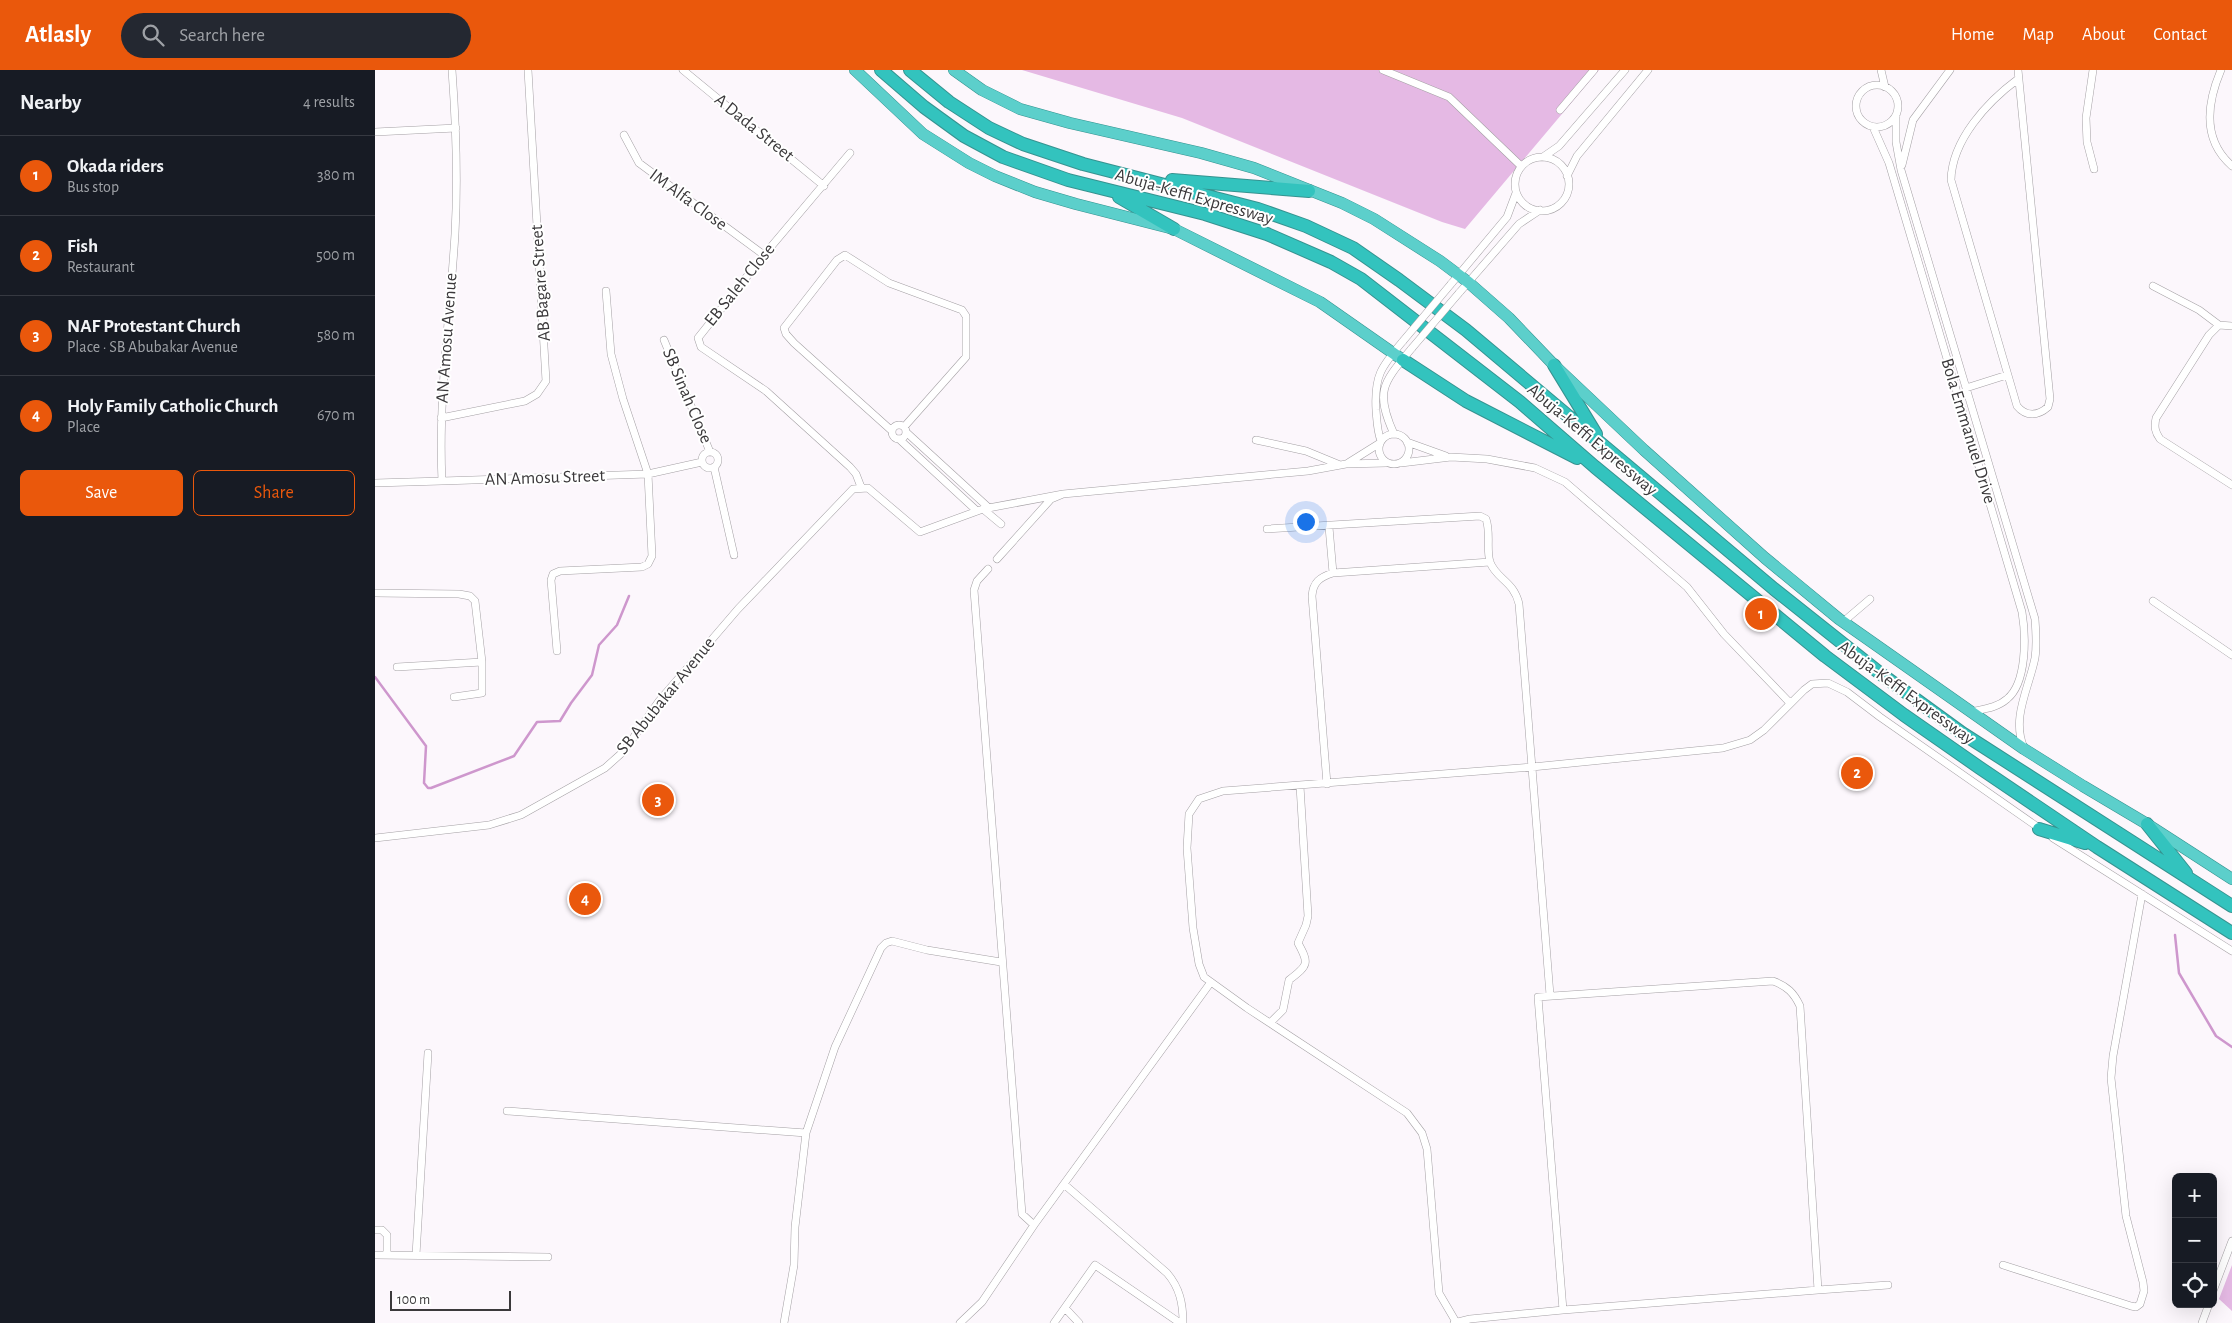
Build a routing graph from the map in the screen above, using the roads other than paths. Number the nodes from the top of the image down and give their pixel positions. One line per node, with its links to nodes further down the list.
1 (452, 70): 22 (street, AN Amosu Avenue)
2 (528, 70): 51 (street, AB Bagare Street)
3 (683, 70): 33 (street, A Dada Street)
4 (855, 70): 38 (highway, Abuja-Keffi Expressway)
5 (881, 70): 34 (highway, Abuja-Keffi Expressway)
6 (910, 70): 32 (highway, Abuja-Keffi Expressway)
7 (954, 70): 35 (highway, Abuja-Keffi Expressway)
8 (1383, 70): 27 (street)
9 (1594, 70): 19 (street)
10 (1625, 70): 26 (street)
11 (1648, 70): 31 (street)
12 (1881, 70): 18 (street)
13 (1950, 70): 30 (street)
14 (2018, 70): 17 (street)
15 (2093, 70): 29 (street)
16 (2221, 70): 28 (street)
17 (2018, 79): 49 (street); 49 (street)
18 (1885, 86): 20 (street); 21 (street)
19 (1559, 110)
20 (1896, 115): 21 (street); 30 (street, Bola Emmanuel Drive)
21 (1873, 127): 93 (street, Bola Emmanuel Drive)
22 (456, 128): 23 (street); 51 (street, AN Amosu Avenue)
23 (375, 132)
24 (624, 135): 39 (street, IM Alfa Close)
25 (850, 153): 33 (street, EB Saleh Close)
26 (1543, 157): 27 (street); 31 (street)
27 (1521, 166): 36 (street)
28 (2232, 166)
29 (2094, 169)
30 (1901, 170): 50 (street, Bola Emmanuel Drive)
31 (1567, 176): 37 (street)
32 (1137, 177): 35 (highway); 59 (highway, Abuja-Keffi Expressway)
33 (824, 186): 39 (street, EB Saleh Close)
34 (1109, 191): 38 (highway); 67 (highway, Abuja-Keffi Expressway)
35 (1309, 191): 40 (highway, Abuja-Keffi Expressway)
36 (1516, 193): 37 (street); 40 (street)
37 (1540, 210): 41 (street)
38 (1174, 229): 47 (highway, Abuja-Keffi Expressway)
39 (763, 255): 72 (street, EB Saleh Close)
40 (1454, 279): 41 (highway, Abuja-Keffi Expressway); 47 (street, bridge)
41 (1468, 282): 47 (street, bridge); 48 (highway, Abuja-Keffi Expressway)
42 (2153, 286): 44 (street)
43 (606, 291): 68 (street)
44 (2219, 324): 45 (street); 71 (street)
45 (2232, 326)
46 (663, 340): 60 (street, SB Sinah Close)
47 (1398, 356): 54 (street); 57 (street); 67 (highway)
48 (1554, 365): 59 (highway); 86 (highway, Abuja-Keffi Expressway)
49 (2007, 375): 50 (street)
50 (1966, 388): 94 (street, Bola Emmanuel Drive)
51 (441, 418): 69 (street, AN Amosu Avenue)
52 (905, 430): 53 (street); 53 (street); 55 (street); 74 (street)
53 (892, 431): 55 (street)
54 (1394, 434): 57 (street); 58 (street)
55 (899, 439): 74 (street)
56 (1256, 440): 65 (street)
57 (1380, 442): 63 (street); 65 (street)
58 (1407, 442): 61 (street); 64 (street)
59 (1601, 443): 102 (highway, Abuja-Keffi Expressway)
60 (710, 452): 62 (street); 66 (street)
61 (1451, 457): 64 (street); 92 (street)
62 (702, 462): 66 (street); 68 (street, AN Amosu Street)
63 (1386, 462): 64 (street); 65 (street)
64 (1401, 463)
65 (1343, 465): 73 (street)
66 (714, 467): 78 (street)
67 (1595, 468): 101 (highway, Abuja-Keffi Expressway)
68 (648, 474): 69 (street, AN Amosu Street); 87 (street)
69 (442, 481): 70 (street)
70 (375, 482)
71 (2232, 485)
72 (861, 487): 74 (street); 100 (street, SB Abubakar Avenue)
73 (1063, 494): 74 (street); 79 (street)
74 (983, 509): 75 (street)
75 (1001, 524)
76 (1329, 527): 77 (street); 80 (street); 82 (street)
77 (1267, 529)
78 (734, 555)
79 (997, 559)
80 (1491, 562): 82 (street); 95 (street)
81 (988, 569): 108 (street)
82 (1333, 573): 96 (street)
83 (375, 593): 89 (street)
84 (1870, 599): 86 (street)
85 (2153, 601): 88 (street)
86 (1843, 622): 93 (highway, Abuja-Keffi Expressway)
87 (557, 651)
88 (2232, 655)
89 (482, 662): 90 (street); 91 (street)
90 (397, 667)
91 (454, 697)
92 (1790, 703): 95 (street); 99 (street)
93 (1971, 712): 94 (highway, Abuja-Keffi Expressway)
94 (2024, 749): 98 (highway, Abuja-Keffi Expressway)
95 (1531, 767): 96 (street); 110 (street)
96 (1327, 784): 97 (street)
97 (1301, 786): 109 (street); 111 (street)
98 (2147, 824): 102 (highway); 103 (highway, Abuja-Keffi Expressway)
99 (2039, 829): 101 (highway); 104 (street)
100 (375, 838)
101 (2097, 847): 106 (highway, Abuja-Keffi Expressway)
102 (2191, 879): 105 (highway, Abuja-Keffi Expressway)
103 (2232, 879)
104 (2142, 894): 107 (street); 123 (street)
105 (2232, 906)
106 (2232, 933)
107 (2232, 951)
108 (1001, 962): 114 (street); 116 (street)
109 (1211, 982): 111 (street); 115 (street)
110 (1550, 995): 126 (street); 129 (street)
111 (1270, 1023): 130 (street)
112 (428, 1053): 121 (street)
113 (507, 1110): 114 (street)
114 (807, 1132): 131 (street)
115 (1065, 1185): 116 (street); 135 (street)
116 (1034, 1224): 132 (street)
117 (375, 1230): 120 (street)
118 (2232, 1241): 124 (street)
119 (375, 1255): 120 (street)
120 (387, 1255): 121 (street)
121 (416, 1255): 122 (street)
122 (549, 1257)
123 (2003, 1265)
124 (2217, 1280)
125 (1888, 1285): 126 (street)
126 (1818, 1290): 129 (street)
127 (1065, 1308): 133 (street); 134 (street); 135 (street)
128 (2208, 1308): 136 (street)
129 (1563, 1310): 130 (street)
130 (1455, 1322)
131 (785, 1323)
132 (959, 1323)
133 (1054, 1323)
134 (1079, 1323)
135 (1182, 1323)
136 (2202, 1323)

